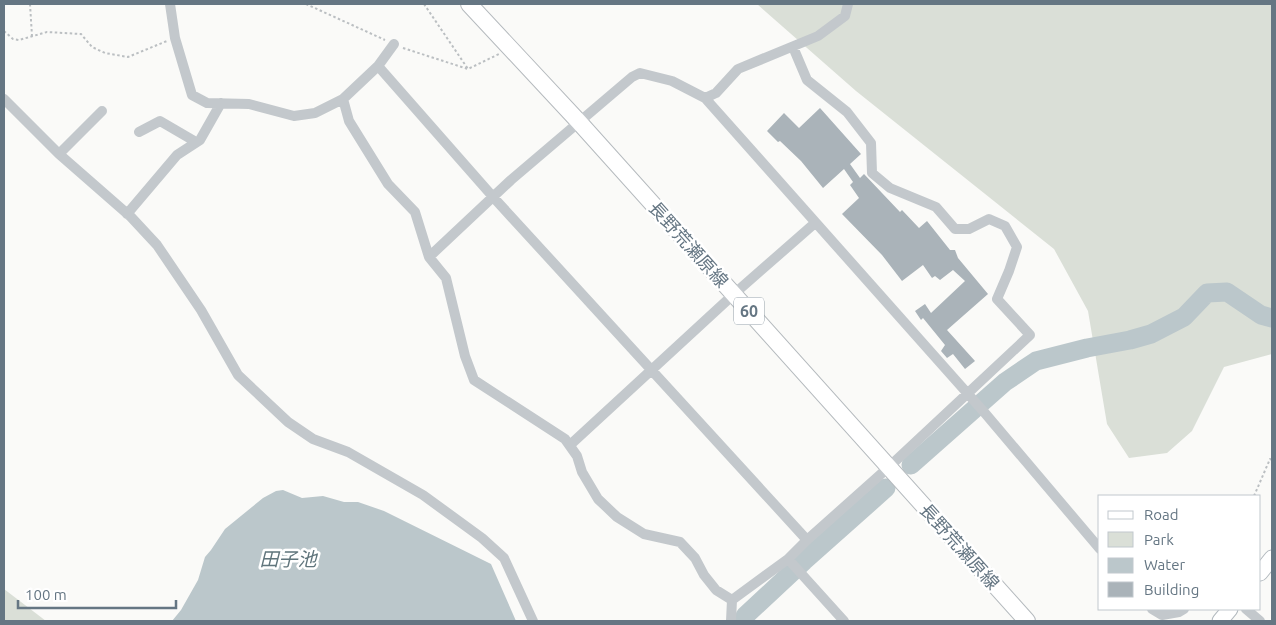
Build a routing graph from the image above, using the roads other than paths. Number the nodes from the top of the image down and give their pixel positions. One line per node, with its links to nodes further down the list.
1 (170, 4): 10 (street)
2 (469, 4): 12 (main road, 長野荒瀬原線 / 60)
3 (848, 4): 5 (street)
4 (394, 44): 6 (street)
5 (792, 47): 7 (street); 22 (street)
6 (378, 66): 9 (street); 16 (street)
7 (705, 98): 12 (street); 18 (street)
8 (4, 99): 15 (street)
9 (343, 99): 10 (street); 19 (street)
10 (221, 103): 14 (street)
11 (102, 111): 15 (street)
12 (580, 122): 16 (street); 20 (main road, 長野荒瀬原線 / 60)
13 (139, 132): 14 (street)
14 (196, 142): 17 (street)
15 (59, 154): 17 (street)
16 (494, 198): 19 (street); 21 (street)
17 (127, 214): 35 (street)
18 (815, 223): 20 (street); 22 (street)
19 (429, 257): 23 (street)
20 (734, 294): 21 (street); 24 (main road, 長野荒瀬原線 / 60)
21 (652, 370): 23 (street); 25 (street)
22 (970, 396): 24 (street); 26 (street)
23 (570, 445): 30 (street)
24 (890, 466): 25 (street); 38 (main road, 長野荒瀬原線 / 60)
25 (807, 540): 28 (street)
26 (1098, 547)
27 (1272, 558): 29 (street)
28 (790, 561): 30 (street); 37 (street)
29 (1261, 572)
30 (732, 600): 36 (street)
31 (1154, 610): 32 (street)
32 (1183, 610)
33 (1229, 610): 39 (street)
34 (1247, 610): 40 (street)
35 (533, 621)
36 (731, 621)
37 (844, 621)
38 (1027, 621)
39 (1220, 621)
40 (1260, 621)

